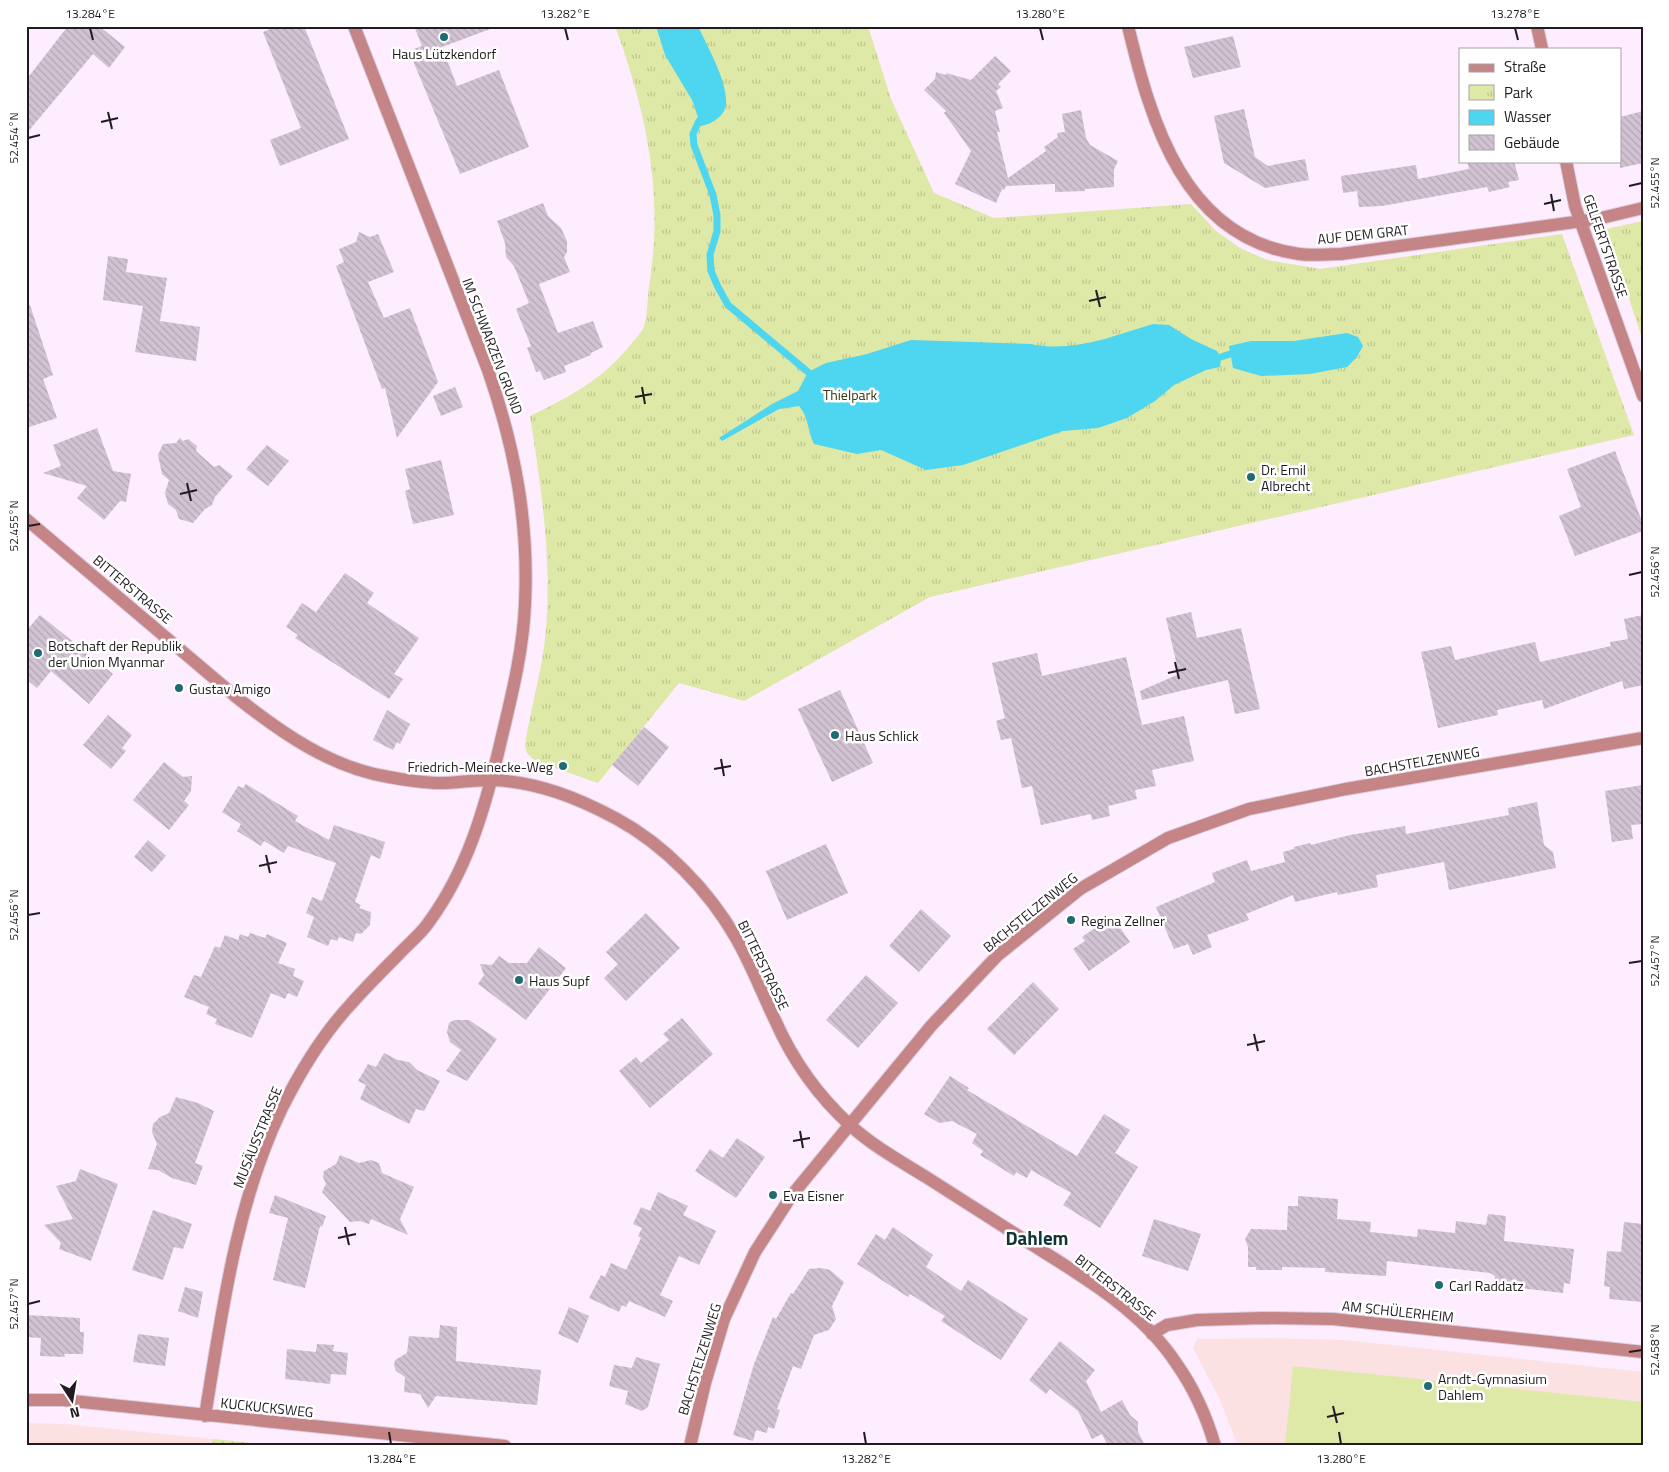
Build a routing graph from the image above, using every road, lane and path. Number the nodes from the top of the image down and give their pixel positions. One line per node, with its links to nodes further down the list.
1 (354, 26): 11 (street, IM SCHWARZEN GRUND)
2 (1128, 26): 7 (street, AUF DEM GRAT)
3 (1537, 26): 4 (street)
4 (1542, 48)
5 (1566, 162): 7 (street, GELFERTSTRASSE)
6 (1643, 208): 7 (street, AUF DEM GRAT)
7 (1581, 222): 8 (street, GELFERTSTRASSE)
8 (1643, 396)
9 (26, 519): 11 (street, BITTERSTRASSE)
10 (1643, 738): 12 (street, BACHSTELZENWEG)
11 (492, 780): 12 (street, BITTERSTRASSE); 16 (street, MUSÄUSSTRASSE)
12 (850, 1125): 13 (street, BITTERSTRASSE); 18 (street, BACHSTELZENWEG)
13 (1152, 1334): 14 (street, AM SCHÜLERHEIM); 19 (street, BITTERSTRASSE)
14 (1643, 1352)
15 (26, 1400): 16 (street, KUCKUCKSWEG)
16 (205, 1416): 17 (street, KUCKUCKSWEG)
17 (505, 1446)
18 (690, 1446)
19 (1215, 1446)

